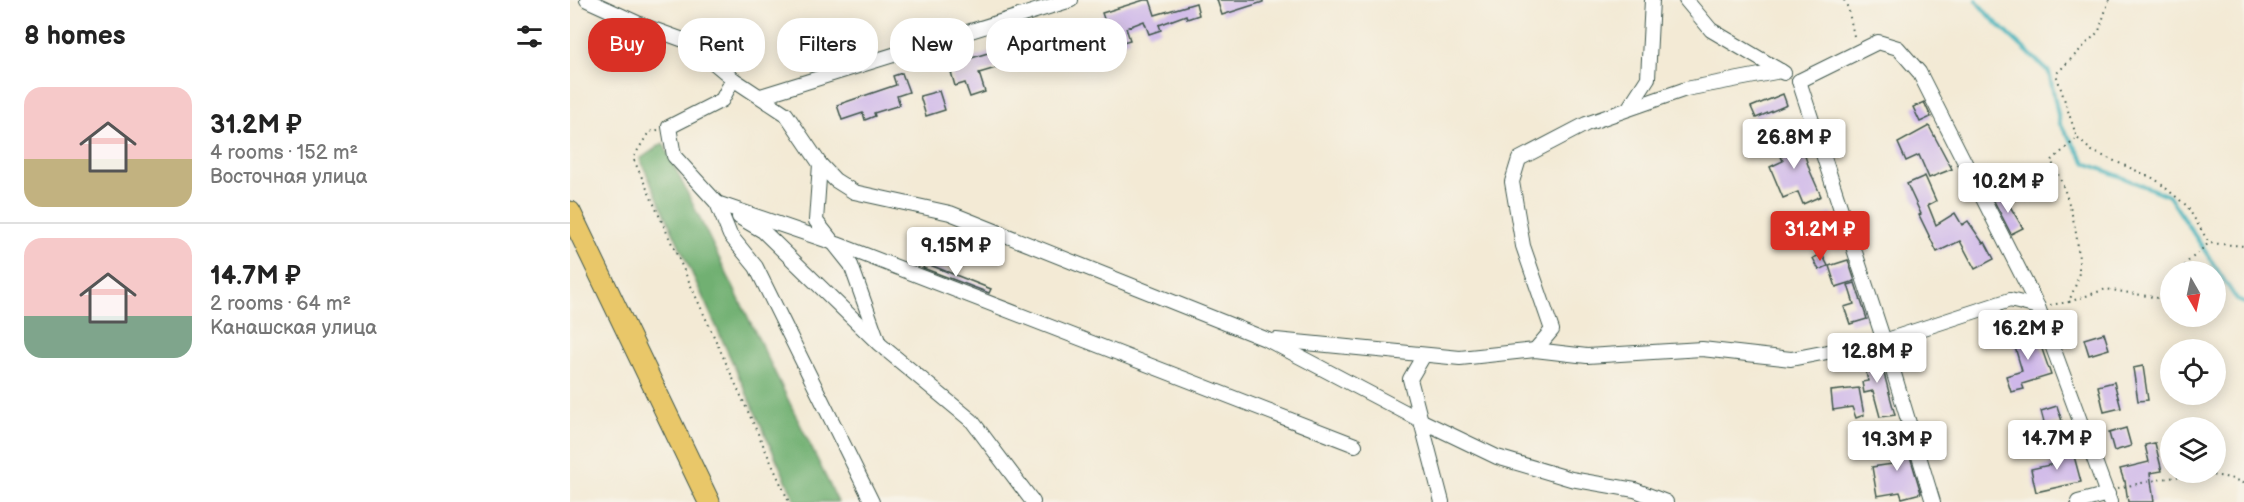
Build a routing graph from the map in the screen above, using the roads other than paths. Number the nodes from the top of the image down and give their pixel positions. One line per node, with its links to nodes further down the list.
1 (587, 0): 6 (street)
2 (1071, 0): 8 (street)
3 (1652, 0): 9 (street)
4 (1686, 0): 5 (street)
5 (1781, 71): 7 (street); 9 (street)
6 (733, 79): 8 (street); 11 (street)
7 (1799, 81): 14 (street); 16 (street)
8 (761, 96): 10 (street)
9 (1628, 109): 18 (street)
10 (820, 164): 13 (street); 15 (street)
11 (717, 203): 13 (street); 17 (street); 24 (street)
12 (570, 212): 23 (highway)
13 (837, 244): 17 (street); 21 (street)
14 (2037, 307): 16 (street); 22 (street)
15 (1268, 340): 19 (street); 20 (street)
16 (1884, 341): 18 (street); 28 (street)
17 (878, 343): 25 (street)
18 (1536, 350): 19 (street)
19 (1424, 355): 20 (street)
20 (1422, 421): 26 (street); 27 (street)
21 (1355, 445)
22 (2108, 495): 29 (street)
23 (709, 502)
24 (872, 502)
25 (1033, 502)
26 (1442, 502)
27 (1666, 502)
28 (1933, 502)
29 (2078, 502)

